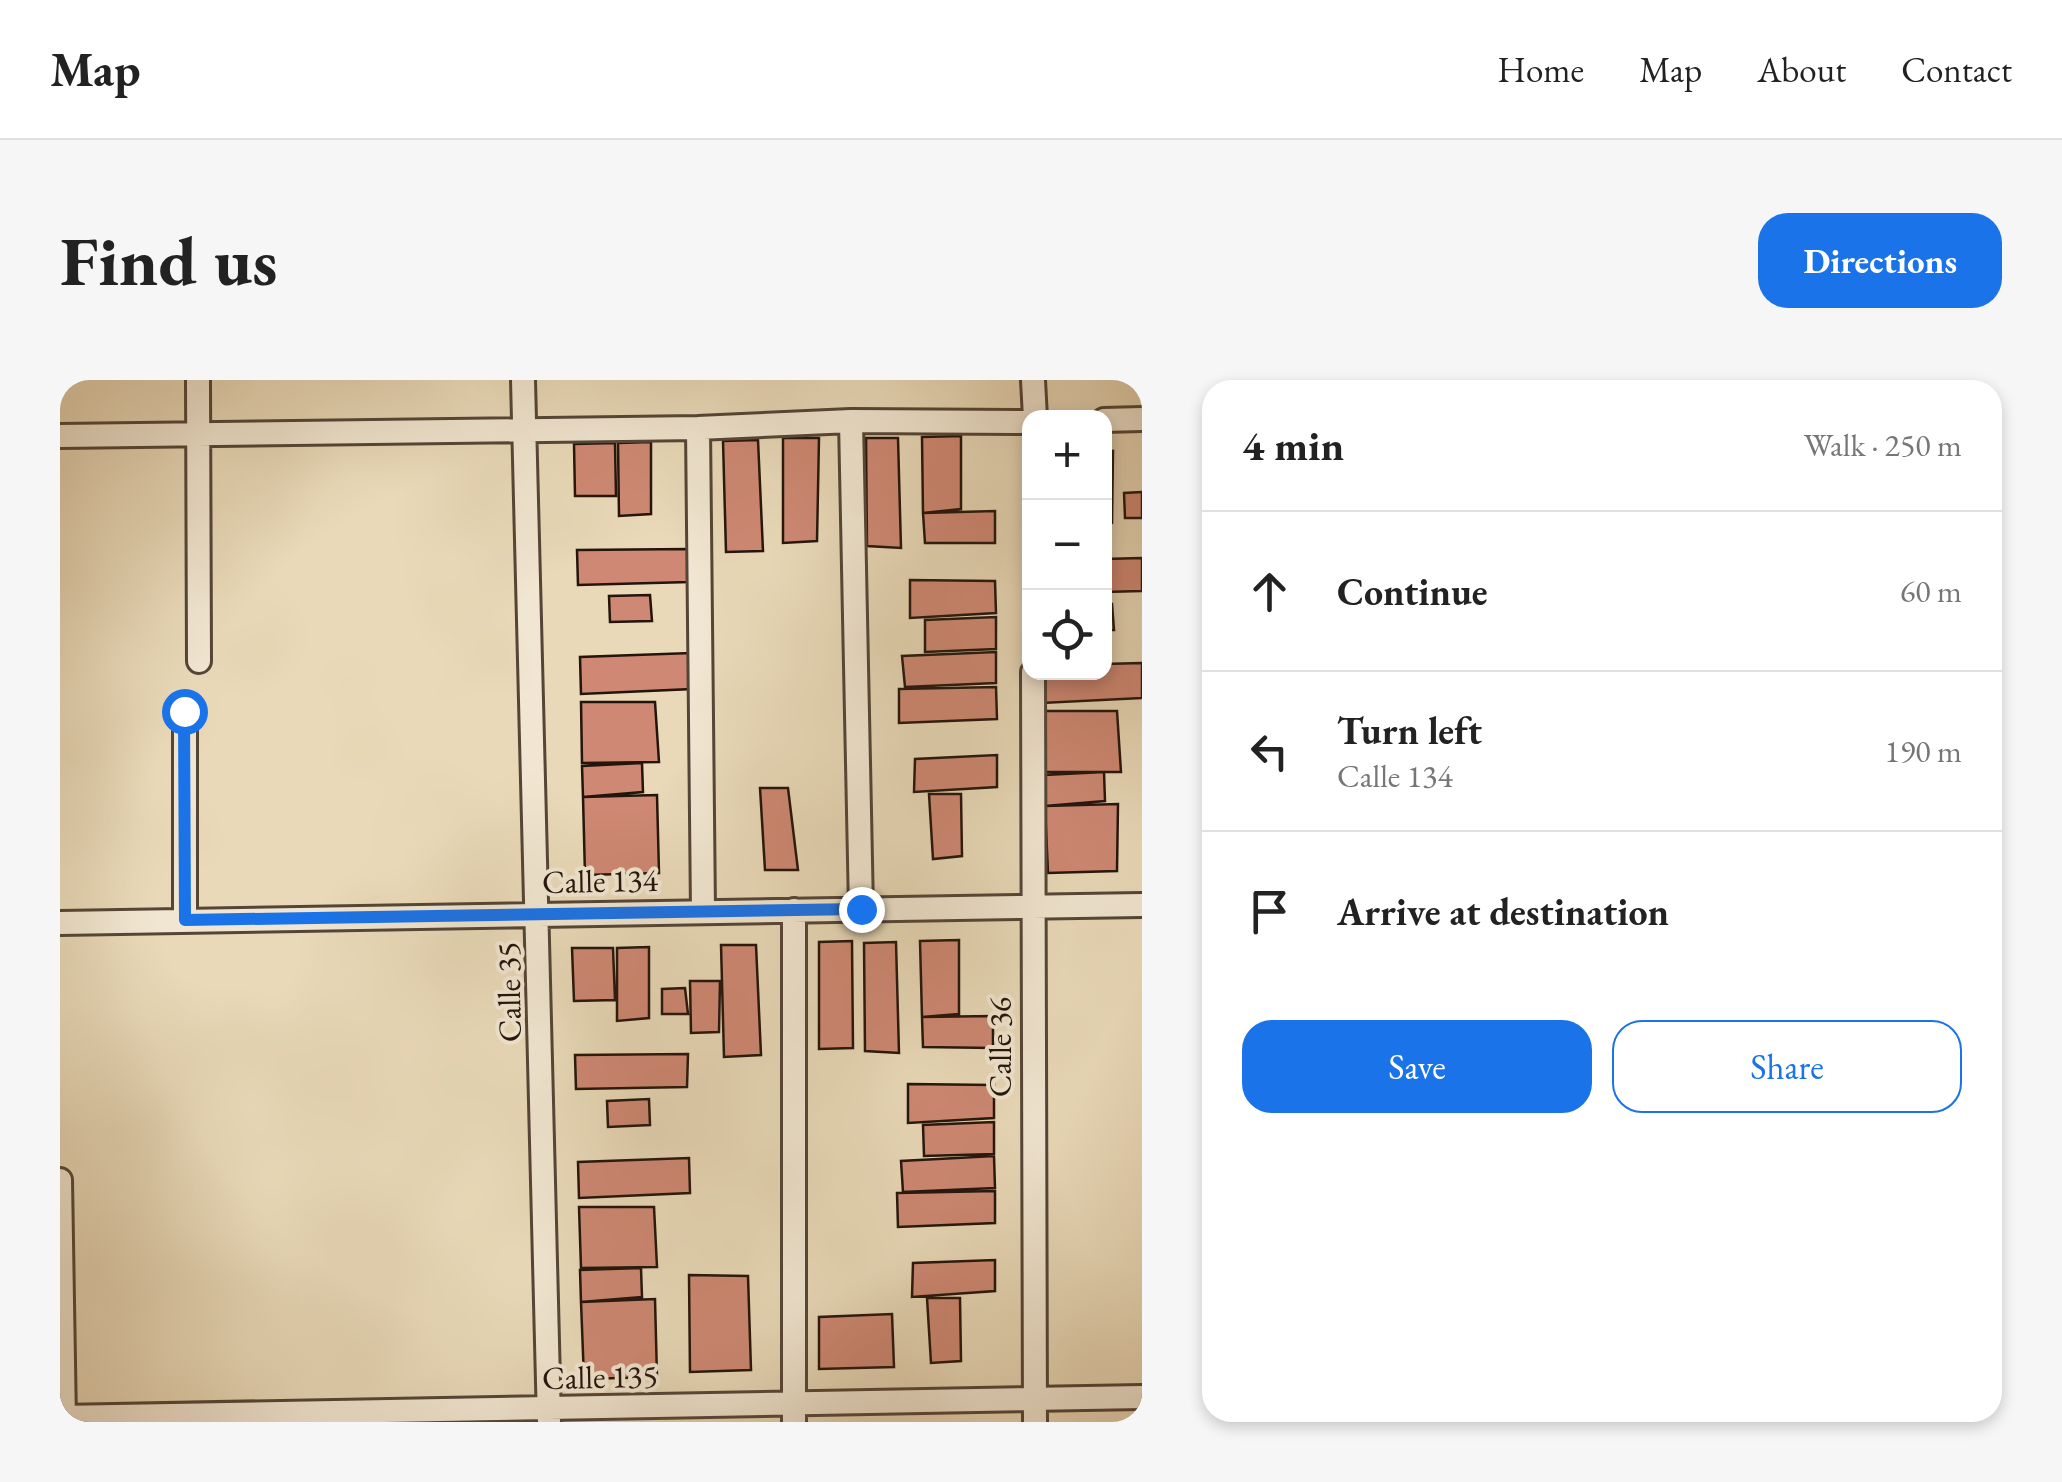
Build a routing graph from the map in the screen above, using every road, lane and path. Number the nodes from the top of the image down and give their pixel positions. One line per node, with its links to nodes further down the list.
1 (198, 380): 11 (street)
2 (523, 380): 10 (street, Calle 35)
3 (1034, 380): 4 (street)
4 (1032, 410)
5 (1022, 420): 8 (street)
6 (1112, 420): 7 (street)
7 (1142, 420)
8 (852, 421): 9 (street); 18 (street)
9 (698, 428): 10 (street); 20 (street)
10 (523, 430): 11 (street); 21 (street, Calle 35)
11 (199, 434): 12 (street); 13 (street)
12 (60, 436)
13 (199, 661)
14 (1033, 680): 17 (street, Calle 36)
15 (184, 711): 22 (street)
16 (1142, 904): 17 (street, Calle 134)
17 (1032, 906): 18 (street, Calle 134); 26 (street, Calle 36)
18 (861, 909): 19 (street, Calle 134)
19 (794, 910): 20 (street, Calle 134); 27 (street)
20 (702, 912): 21 (street, Calle 134)
21 (540, 914): 22 (street, Calle 134); 28 (street, Calle 35)
22 (185, 920): 23 (street, Calle 134)
23 (60, 922)
24 (60, 1180): 29 (street)
25 (1142, 1397): 26 (street, Calle 135)
26 (1035, 1411): 27 (street, Calle 135)
27 (794, 1414): 28 (street, Calle 135)
28 (549, 1416): 29 (street, Calle 135)
29 (62, 1418)

